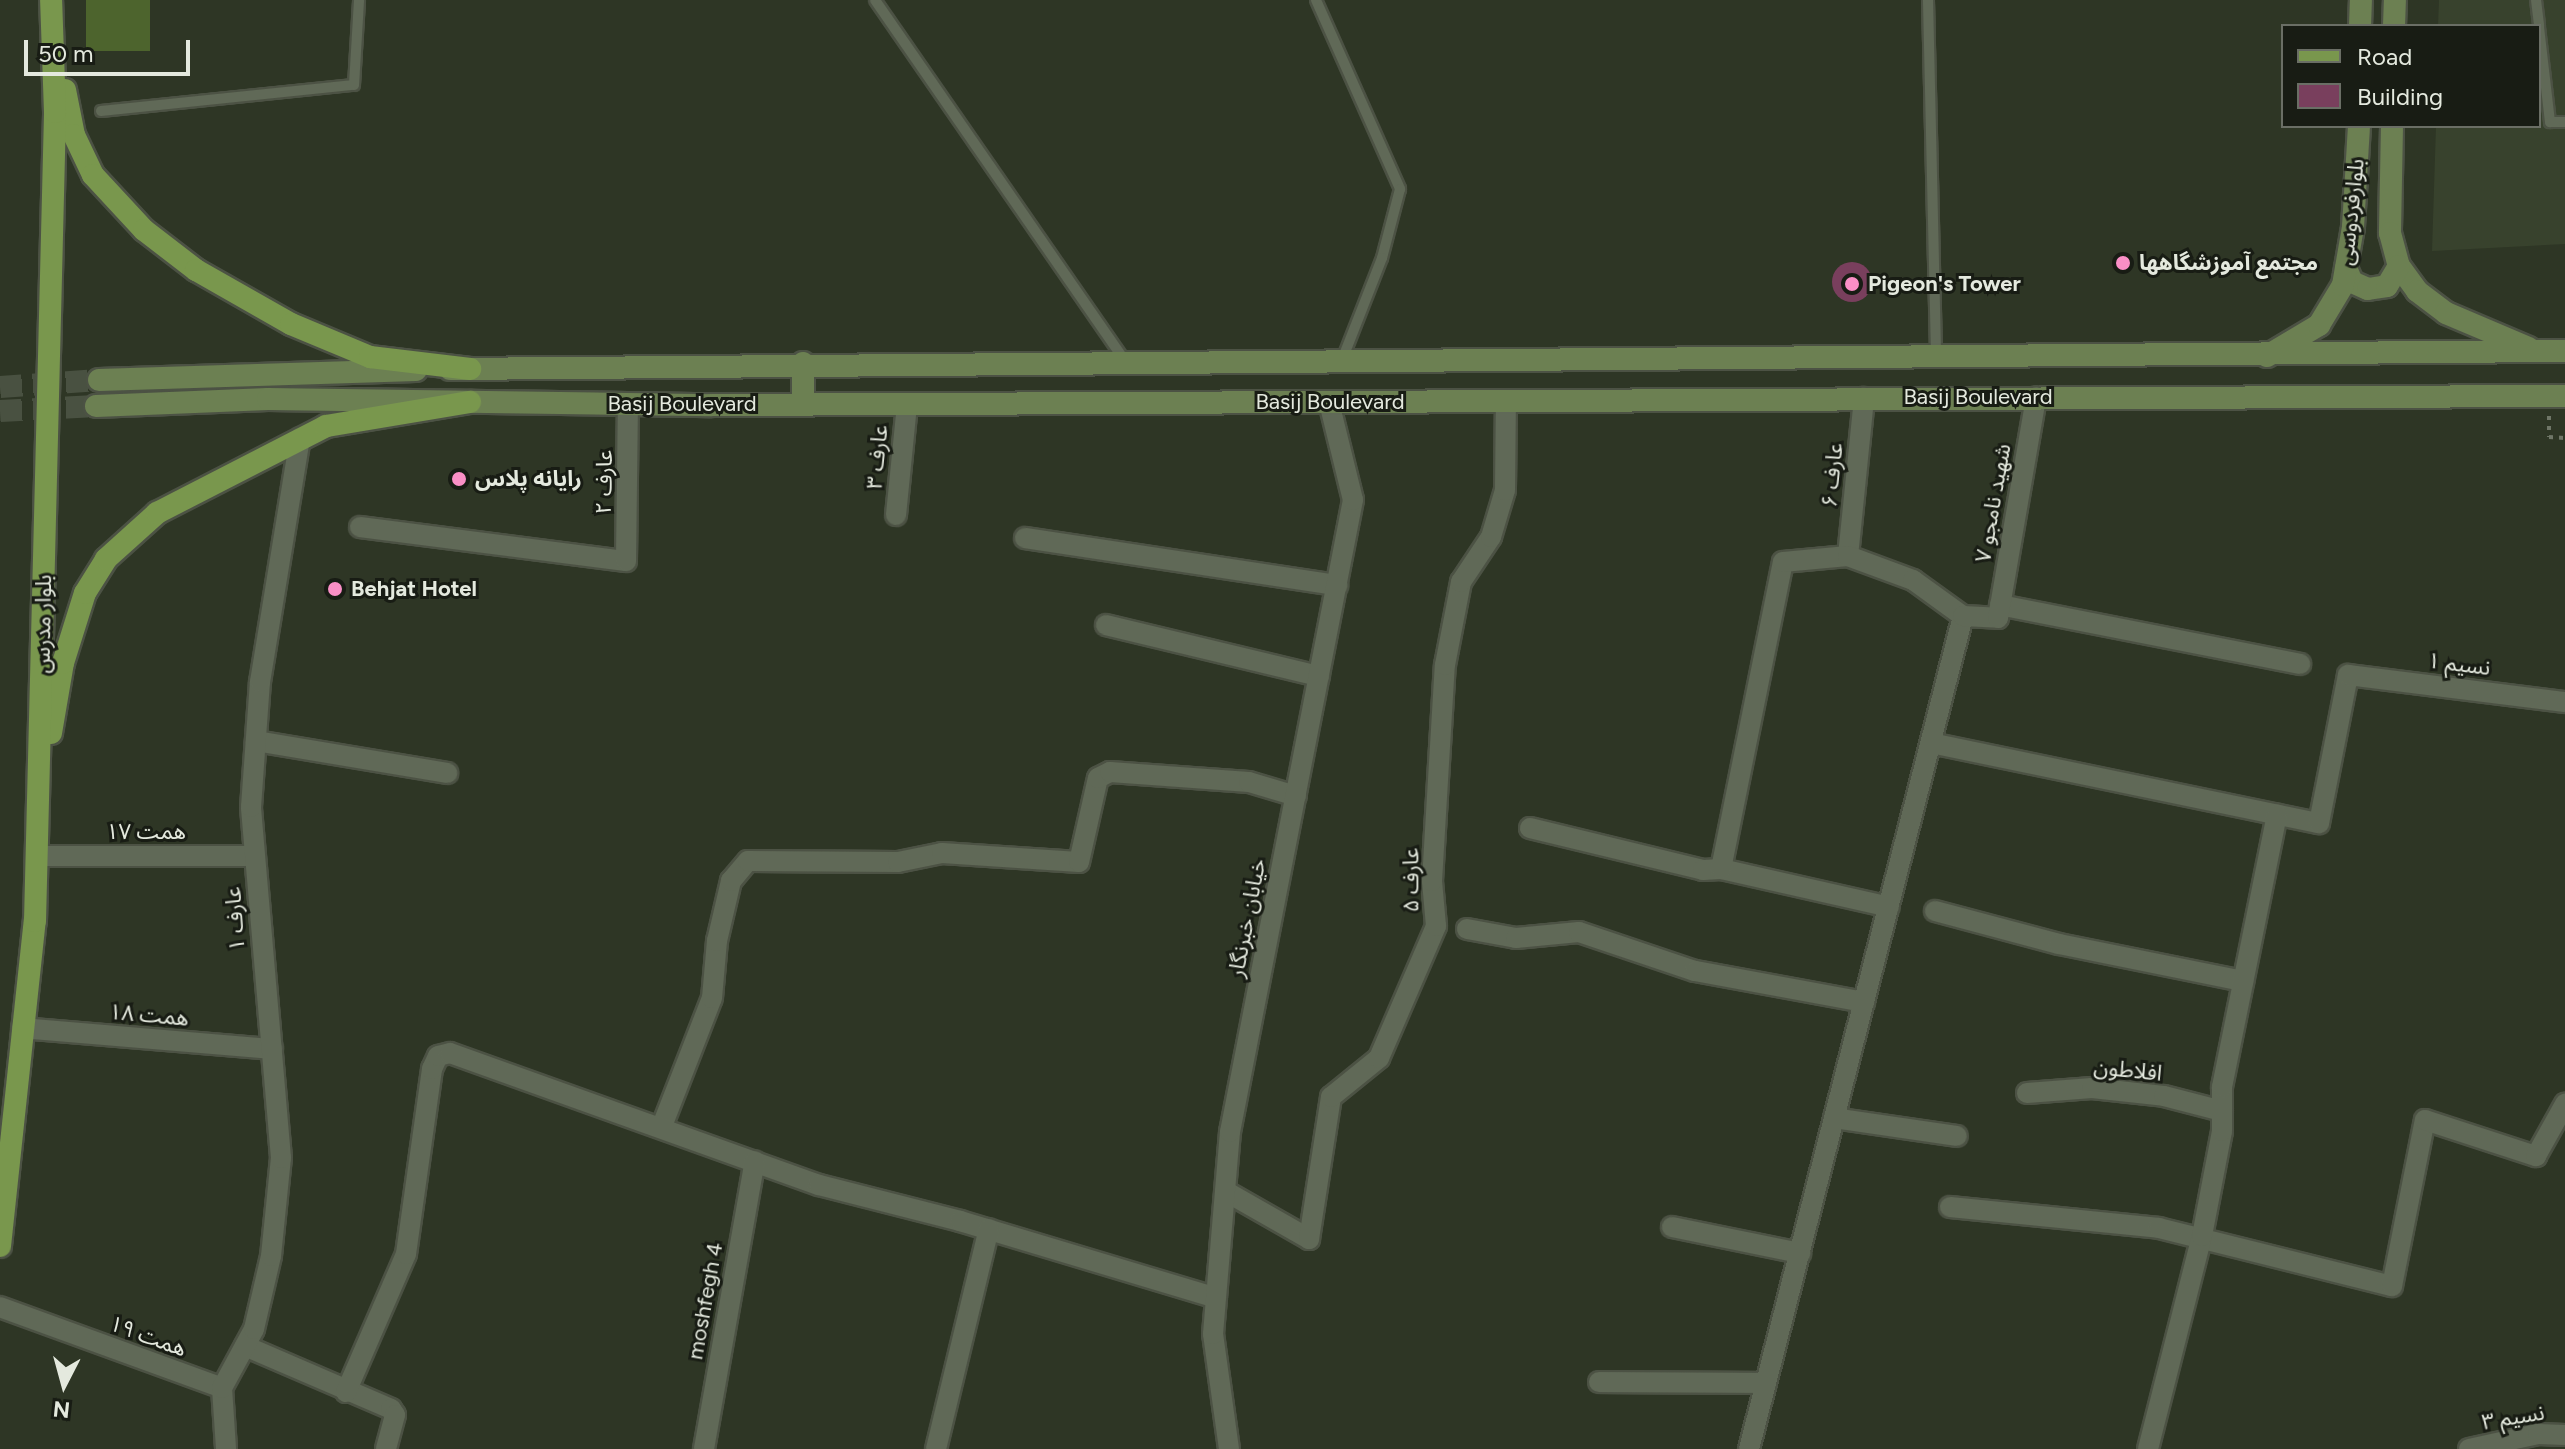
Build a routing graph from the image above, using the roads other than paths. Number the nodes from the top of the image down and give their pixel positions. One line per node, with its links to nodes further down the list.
1 (359, 0): 13 (lane)
2 (875, 0): 23 (lane)
3 (1316, 0): 24 (lane)
4 (1928, 0): 21 (lane)
5 (2361, 0): 9 (main road)
6 (2395, 0): 10 (main road)
7 (2536, 0): 11 (lane)
8 (51, 7): 26 (main road); 54 (main road, بلوار مدرس)
9 (2360, 24)
10 (2394, 24)
11 (2539, 24)
12 (2541, 44): 14 (lane)
13 (101, 111)
14 (2565, 122)
15 (2359, 128): 18 (main road, بلوارفردوسی)
16 (2392, 128): 17 (main road, بلوارفردوسی)
17 (2399, 266): 18 (main road); 20 (main road, بلوارفردوسی)
18 (2346, 268): 22 (main road, بلوارفردوسی)
19 (2565, 351): 20 (main road, Basij Boulevard)
20 (2537, 352): 22 (main road, Basij Boulevard)
21 (1936, 356): 22 (main road, Basij Boulevard); 24 (main road, Basij Boulevard)
22 (2266, 357)
23 (1124, 360): 24 (main road, Basij Boulevard); 25 (main road, Basij Boulevard)
24 (1342, 360)
25 (803, 363): 26 (main road, Basij Boulevard); 36 (main road)
26 (470, 369): 27 (main road, Basij Boulevard)
27 (99, 380)
28 (2565, 396): 29 (main road, Basij Boulevard)
29 (2036, 397): 30 (main road, Basij Boulevard); 44 (street, شهید نامجو ۷)
30 (1864, 398): 31 (main road, Basij Boulevard); 42 (street, عارف ۶)
31 (1506, 401): 33 (main road, Basij Boulevard); 74 (street, عارف ۵)
32 (470, 402): 35 (main road, Basij Boulevard); 37 (main road, Basij Boulevard); 38 (main road)
33 (1329, 402): 34 (main road, Basij Boulevard); 43 (street, خیابان خبرنگار)
34 (907, 404): 36 (main road, Basij Boulevard); 39 (street, عارف ۳)
35 (628, 405): 36 (main road, Basij Boulevard); 40 (street, عارف ۲)
36 (803, 405)
37 (96, 406)
38 (300, 438): 50 (street, عارف ۱); 54 (main road)
39 (896, 515)
40 (360, 527)
41 (1025, 538): 43 (street)
42 (1848, 556): 45 (street); 59 (street)
43 (1337, 585): 48 (street, خیابان خبرنگار)
44 (1999, 611): 45 (street); 47 (street)
45 (1963, 616): 51 (street)
46 (1106, 625): 48 (street)
47 (2300, 664)
48 (1319, 676): 53 (street, خیابان خبرنگار)
49 (2565, 702): 55 (street, نسیم ۱)
50 (256, 741): 52 (street); 58 (street, عارف ۱)
51 (1931, 743): 55 (street); 60 (street)
52 (447, 773)
53 (1296, 796): 71 (street); 74 (street, خیابان خبرنگار)
54 (38, 805): 57 (main road, بلوار مدرس)
55 (2277, 814): 63 (street)
56 (1530, 828): 59 (street)
57 (37, 856): 58 (street, همت ۱۷); 65 (main road, بلوار مدرس)
58 (255, 856): 66 (street, عارف ۱)
59 (1721, 869): 60 (street)
60 (1889, 907): 64 (street)
61 (1935, 911): 63 (street)
62 (1467, 929): 64 (street)
63 (2243, 981): 69 (street)
64 (1864, 1002): 70 (street)
65 (22, 1028): 66 (street, همت ۱۸); 79 (main road, بلوار مدرس)
66 (272, 1049): 83 (street, عارف ۱)
67 (2027, 1093): 69 (street, افلاطون)
68 (2565, 1104): 78 (street)
69 (2222, 1111): 78 (street)
70 (1834, 1118): 72 (street); 80 (street)
71 (662, 1126): 73 (street); 87 (street)
72 (1957, 1136)
73 (755, 1161): 77 (street); 91 (street, moshfegh 4)
74 (1225, 1191): 81 (street, خیابان خبرنگار)
75 (1950, 1207): 78 (street)
76 (1672, 1227): 80 (street)
77 (989, 1229): 81 (street); 92 (street)
78 (2202, 1236): 95 (street)
79 (0, 1246)
80 (1800, 1253): 85 (street)
81 (1216, 1298): 93 (street, خیابان خبرنگار)
82 (0, 1307): 86 (street, همت ۱۹)
83 (245, 1346): 86 (street, عارف ۱); 87 (street)
84 (1599, 1382): 85 (street)
85 (1766, 1383): 94 (street)
86 (222, 1388): 89 (street)
87 (346, 1392): 90 (street)
88 (2565, 1435): 96 (street, نسیم ۳)
89 (226, 1449)
90 (386, 1449)
91 (704, 1449)
92 (936, 1449)
93 (1229, 1449)
94 (1749, 1449)
95 (2148, 1449)
96 (2469, 1449)

